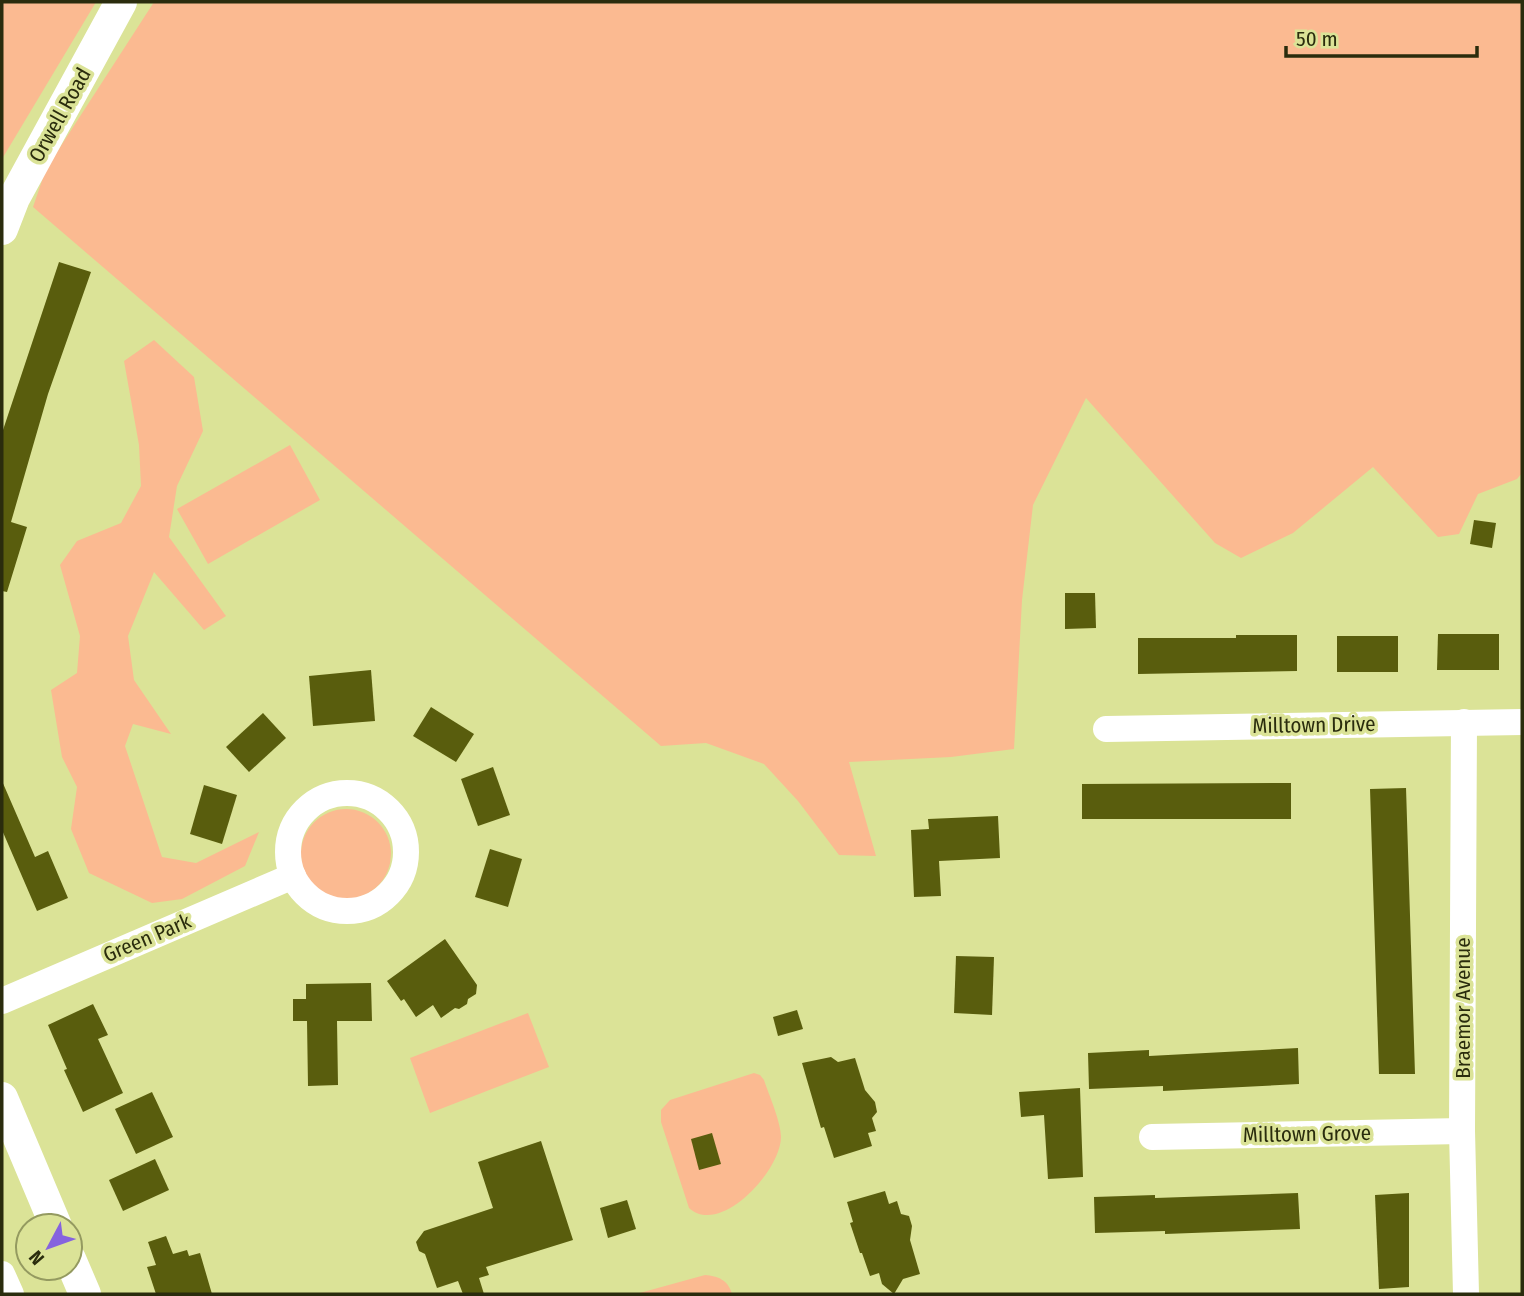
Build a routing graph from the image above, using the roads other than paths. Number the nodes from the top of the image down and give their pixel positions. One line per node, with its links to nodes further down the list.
1 (121, 2): 2 (street, Orwell Road)
2 (2, 229)
3 (1464, 722): 4 (street, Milltown Drive); 5 (street, Milltown Drive); 9 (street, Braemor Avenue)
4 (1522, 722)
5 (1106, 729)
6 (293, 876): 6 (street); 7 (street, Green Park)
7 (2, 1001)
8 (2, 1098): 11 (street)
9 (1462, 1131): 10 (street, Milltown Grove); 14 (street, Braemor Avenue)
10 (1152, 1137)
11 (50, 1212)
12 (2, 1274): 13 (street)
13 (11, 1294)
14 (1466, 1294)

